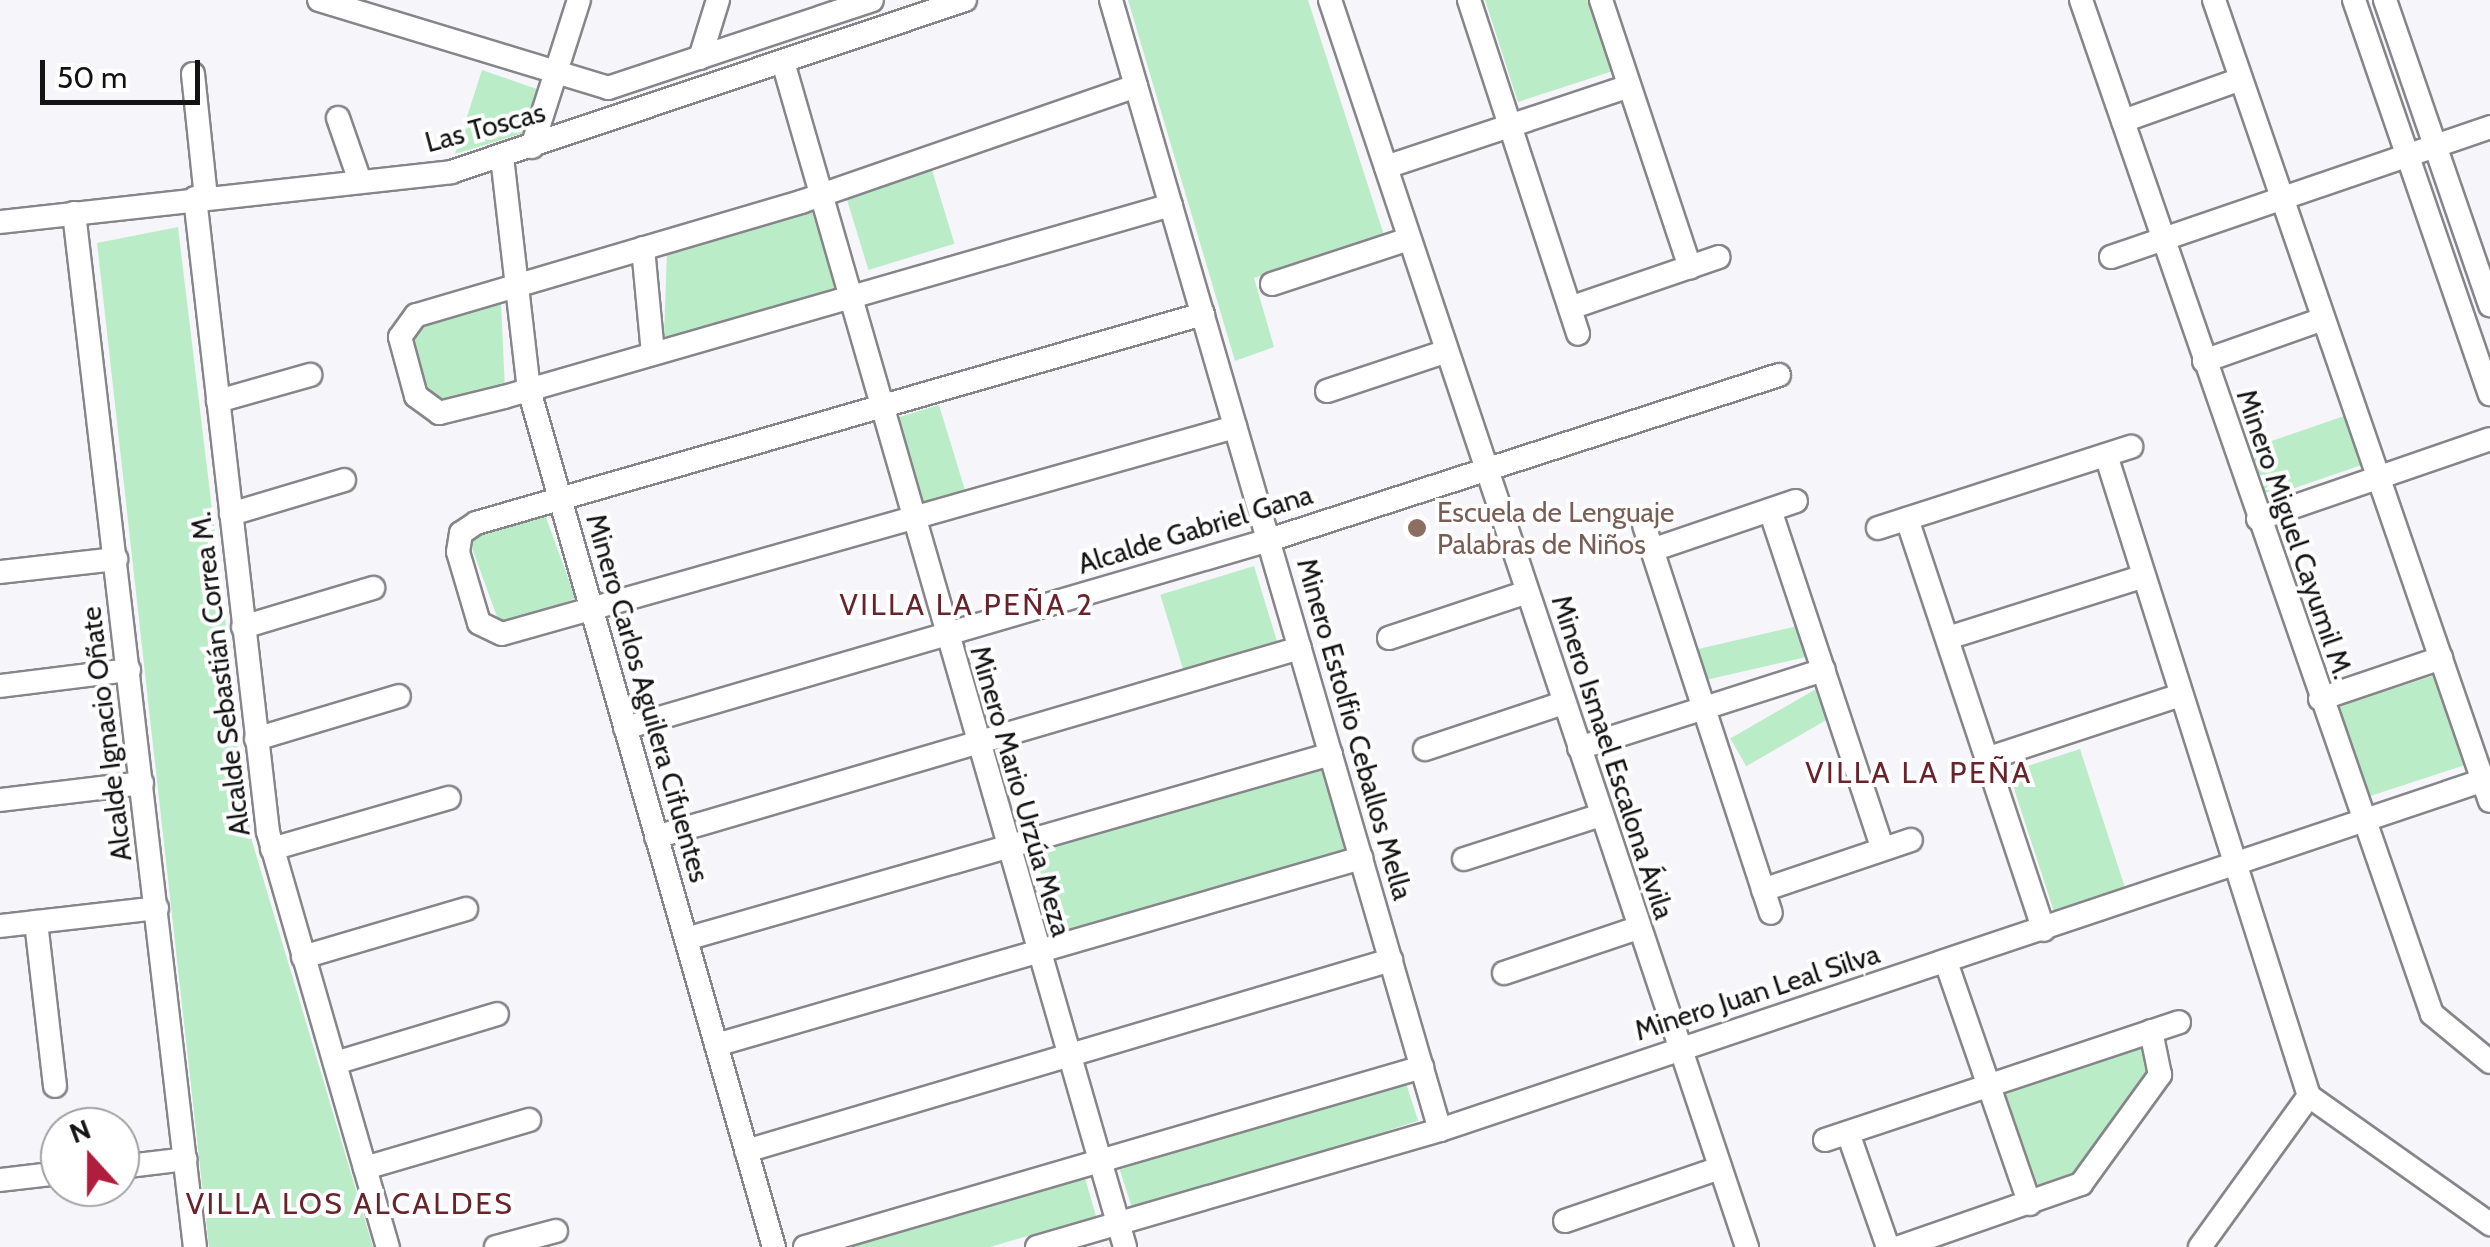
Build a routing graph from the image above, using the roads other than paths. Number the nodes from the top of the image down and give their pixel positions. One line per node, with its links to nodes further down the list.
1 (318, 0): 18 (street, Las Toscas)
2 (579, 0): 18 (street)
3 (718, 0): 15 (street)
4 (872, 0): 14 (street, Las Toscas)
5 (965, 0): 16 (street, Las Toscas)
6 (1111, 0): 20 (street, Minero Estolfio Ceballos Mella)
7 (1330, 0): 30 (street, Minero Ismael Escalona Ávila)
8 (1469, 0): 24 (street)
9 (1601, 0): 21 (street)
10 (2081, 0): 23 (street, Minero Miguel Cayumil M.)
11 (2214, 0): 19 (street)
12 (2354, 0): 28 (street)
13 (2384, 0): 26 (street)
14 (848, 4): 15 (street, Las Toscas)
15 (700, 58): 18 (street, Las Toscas)
16 (782, 62): 27 (street, Las Toscas); 32 (street, Minero Mario Urzúa Meza)
17 (193, 74): 33 (street, Alcalde Sebastián Correa M.)
18 (556, 75): 27 (street)
19 (2241, 79): 23 (street); 34 (street)
20 (1136, 86): 32 (street); 35 (street, Minero Estolfio Ceballos Mella)
21 (1629, 86): 24 (street); 43 (street)
22 (338, 118): 31 (street)
23 (2122, 121): 39 (street, Minero Miguel Cayumil M.)
24 (1510, 126): 30 (street); 48 (street)
25 (2490, 127): 26 (street)
26 (2435, 145): 28 (street); 47 (street)
27 (532, 147): 29 (street, Las Toscas)
28 (2407, 155): 34 (street); 59 (street)
29 (502, 157): 31 (street, Las Toscas); 45 (street, Minero Carlos Aguilera Cifuentes)
30 (1386, 168): 38 (street, Minero Ismael Escalona Ávila)
31 (360, 181): 33 (street, Las Toscas)
32 (820, 193): 40 (street); 46 (street, Minero Mario Urzúa Meza)
33 (200, 198): 36 (street, Las Toscas); 60 (street, Alcalde Sebastián Correa M.)
34 (2282, 198): 39 (street); 50 (street)
35 (1171, 204): 46 (street); 49 (street, Minero Estolfio Ceballos Mella)
36 (74, 213): 37 (street, Las Toscas); 80 (street, Alcalde Ignacio Oñate)
37 (0, 222)
38 (1409, 239): 44 (street); 52 (street, Minero Ismael Escalona Ávila)
39 (2162, 239): 41 (street); 54 (street, Minero Miguel Cayumil M.)
40 (643, 248): 45 (street); 53 (street)
41 (2110, 257)
42 (1719, 258): 43 (street)
43 (1690, 268): 48 (street)
44 (1272, 284)
45 (518, 285): 57 (street, Minero Carlos Aguilera Cifuentes); 57 (street)
46 (852, 298): 53 (street); 61 (street, Minero Mario Urzúa Meza)
47 (2490, 305)
48 (1570, 308): 51 (street)
49 (1203, 314): 61 (street); 62 (street, Minero Estolfio Ceballos Mella)
50 (2324, 319): 54 (street); 67 (street)
51 (1578, 334)
52 (1446, 351): 58 (street); 66 (street, Minero Ismael Escalona Ávila)
53 (653, 354): 57 (street)
54 (2204, 360): 74 (street, Minero Miguel Cayumil M.)
55 (310, 375): 60 (street)
56 (1779, 375): 66 (street, Alcalde Gabriel Gana)
57 (529, 390): 69 (street, Minero Carlos Aguilera Cifuentes)
58 (1327, 391)
59 (2490, 394)
60 (218, 402): 72 (street, Alcalde Sebastián Correa M.)
61 (882, 407): 69 (street); 75 (street, Minero Mario Urzúa Meza)
62 (1236, 427): 75 (street); 78 (street, Minero Estolfio Ceballos Mella)
63 (2490, 439): 67 (street)
64 (2131, 447): 65 (street)
65 (2106, 455): 73 (street); 82 (street)
66 (1486, 470): 78 (street, Alcalde Gabriel Gana); 84 (street, Minero Ismael Escalona Ávila)
67 (2378, 478): 74 (street); 91 (street)
68 (344, 480): 72 (street)
69 (560, 499): 85 (street, Minero Carlos Aguilera Cifuentes); 85 (street)
70 (1796, 501): 71 (street)
71 (1770, 510): 79 (street); 93 (street)
72 (231, 514): 86 (street, Alcalde Sebastián Correa M.)
73 (1907, 518): 77 (street); 89 (street)
74 (2258, 519): 97 (street, Minero Miguel Cayumil M.)
75 (912, 520): 85 (street); 87 (street, Minero Mario Urzúa Meza)
76 (1644, 525): 79 (street)
77 (1878, 528)
78 (1269, 540): 87 (street, Alcalde Gabriel Gana); 90 (street, Minero Estolfio Ceballos Mella)
79 (1652, 550): 99 (street)
80 (116, 559): 81 (street); 92 (street, Alcalde Ignacio Oñate)
81 (0, 572)
82 (2138, 578): 89 (street); 96 (street)
83 (373, 588): 86 (street)
84 (1527, 592): 88 (street); 98 (street, Minero Ismael Escalona Ávila)
85 (591, 609): 100 (street, Minero Carlos Aguilera Cifuentes)
86 (243, 626): 101 (street, Alcalde Sebastián Correa M.)
87 (944, 635): 100 (street, Alcalde Gabriel Gana); 102 (street, Minero Mario Urzúa Meza)
88 (1390, 638)
89 (1950, 638): 106 (street)
90 (1300, 648): 102 (street); 105 (street, Minero Estolfio Ceballos Mella)
91 (2441, 658): 97 (street); 108 (street)
92 (129, 670): 94 (street); 107 (street, Alcalde Ignacio Oñate)
93 (1824, 670): 99 (street); 117 (street)
94 (0, 686)
95 (399, 696): 101 (street)
96 (2178, 696): 106 (street); 120 (street)
97 (2320, 699): 112 (street, Minero Miguel Cayumil M.)
98 (1564, 703): 103 (street, Minero Ismael Escalona Ávila); 104 (street)
99 (1704, 708): 103 (street); 121 (street)
100 (625, 728): 113 (street, Minero Carlos Aguilera Cifuentes)
101 (256, 738): 116 (street, Alcalde Sebastián Correa M.)
102 (976, 742): 113 (street); 115 (street, Minero Mario Urzúa Meza)
103 (1579, 748): 111 (street, Minero Ismael Escalona Ávila)
104 (1425, 749)
105 (1331, 754): 115 (street); 118 (street, Minero Estolfio Ceballos Mella)
106 (1989, 758): 128 (street)
107 (142, 783): 110 (street); 122 (street, Alcalde Ignacio Oñate)
108 (2488, 786): 112 (street, Minero Juan Leal Silva)
109 (449, 798): 116 (street)
110 (0, 800)
111 (1600, 814): 119 (street); 127 (street, Minero Ismael Escalona Ávila)
112 (2362, 823): 120 (street, Minero Juan Leal Silva); 141 (street, Minero Miguel Cayumil M.)
113 (656, 837): 129 (street, Minero Carlos Aguilera Cifuentes)
114 (1910, 840): 117 (street)
115 (1006, 847): 129 (street); 130 (street, Minero Mario Urzúa Meza)
116 (272, 849): 131 (street, Alcalde Sebastián Correa M.)
117 (1884, 849): 121 (street)
118 (1361, 858): 130 (street); 132 (street, Minero Estolfio Ceballos Mella)
119 (1464, 859)
120 (2235, 868): 128 (street, Minero Juan Leal Silva); 146 (street)
121 (1764, 890): 124 (street)
122 (157, 908): 125 (street); 152 (street, Alcalde Ignacio Oñate)
123 (466, 908): 131 (street)
124 (1771, 913)
125 (36, 922): 126 (street); 144 (street)
126 (0, 926)
127 (1638, 928): 134 (street); 139 (street, Minero Ismael Escalona Ávila)
128 (2044, 930): 133 (street, Minero Juan Leal Silva)
129 (686, 938): 138 (street, Minero Carlos Aguilera Cifuentes)
130 (1038, 952): 138 (street); 140 (street, Minero Mario Urzúa Meza)
131 (303, 957): 142 (street, Alcalde Sebastián Correa M.)
132 (1391, 960): 140 (street); 143 (street, Minero Estolfio Ceballos Mella)
133 (1946, 962): 139 (street, Minero Juan Leal Silva); 145 (street)
134 (1504, 973)
135 (497, 1014): 142 (street)
136 (2178, 1022): 137 (street)
137 (2152, 1032): 145 (street); 159 (street)
138 (716, 1045): 151 (street, Minero Carlos Aguilera Cifuentes)
139 (1678, 1049): 148 (street, Minero Juan Leal Silva); 156 (street, Minero Ismael Escalona Ávila)
140 (1068, 1056): 151 (street); 153 (street, Minero Mario Urzúa Meza)
141 (2490, 1062)
142 (335, 1063): 155 (street, Alcalde Sebastián Correa M.)
143 (1422, 1067): 148 (street, Minero Estolfio Ceballos Mella); 153 (street)
144 (55, 1086)
145 (1989, 1086): 149 (street); 159 (street)
146 (2309, 1096): 162 (street); 174 (street)
147 (529, 1120): 155 (street)
148 (1440, 1130): 161 (street, Minero Juan Leal Silva)
149 (1848, 1132): 150 (street); 172 (street)
150 (1825, 1140)
151 (746, 1151): 167 (street, Minero Carlos Aguilera Cifuentes)
152 (186, 1159): 154 (street); 164 (street, Alcalde Ignacio Oñate)
153 (1099, 1161): 161 (street, Minero Mario Urzúa Meza); 168 (street)
154 (140, 1164)
155 (365, 1168): 165 (street, Alcalde Sebastián Correa M.)
156 (1720, 1168): 160 (street); 171 (street, Minero Ismael Escalona Ávila)
157 (40, 1176): 158 (street)
158 (0, 1180)
159 (2030, 1204): 173 (street)
160 (1565, 1221)
161 (1118, 1224): 169 (street, Minero Juan Leal Silva); 170 (street, Minero Mario Urzúa Meza)
162 (2490, 1224)
163 (556, 1231): 166 (street)
164 (196, 1247)
165 (388, 1247)
166 (496, 1247)
167 (774, 1247)
168 (805, 1247)
169 (1037, 1247)
170 (1125, 1247)
171 (1746, 1247)
172 (1888, 1247)
173 (1900, 1247)
174 (2200, 1247)

